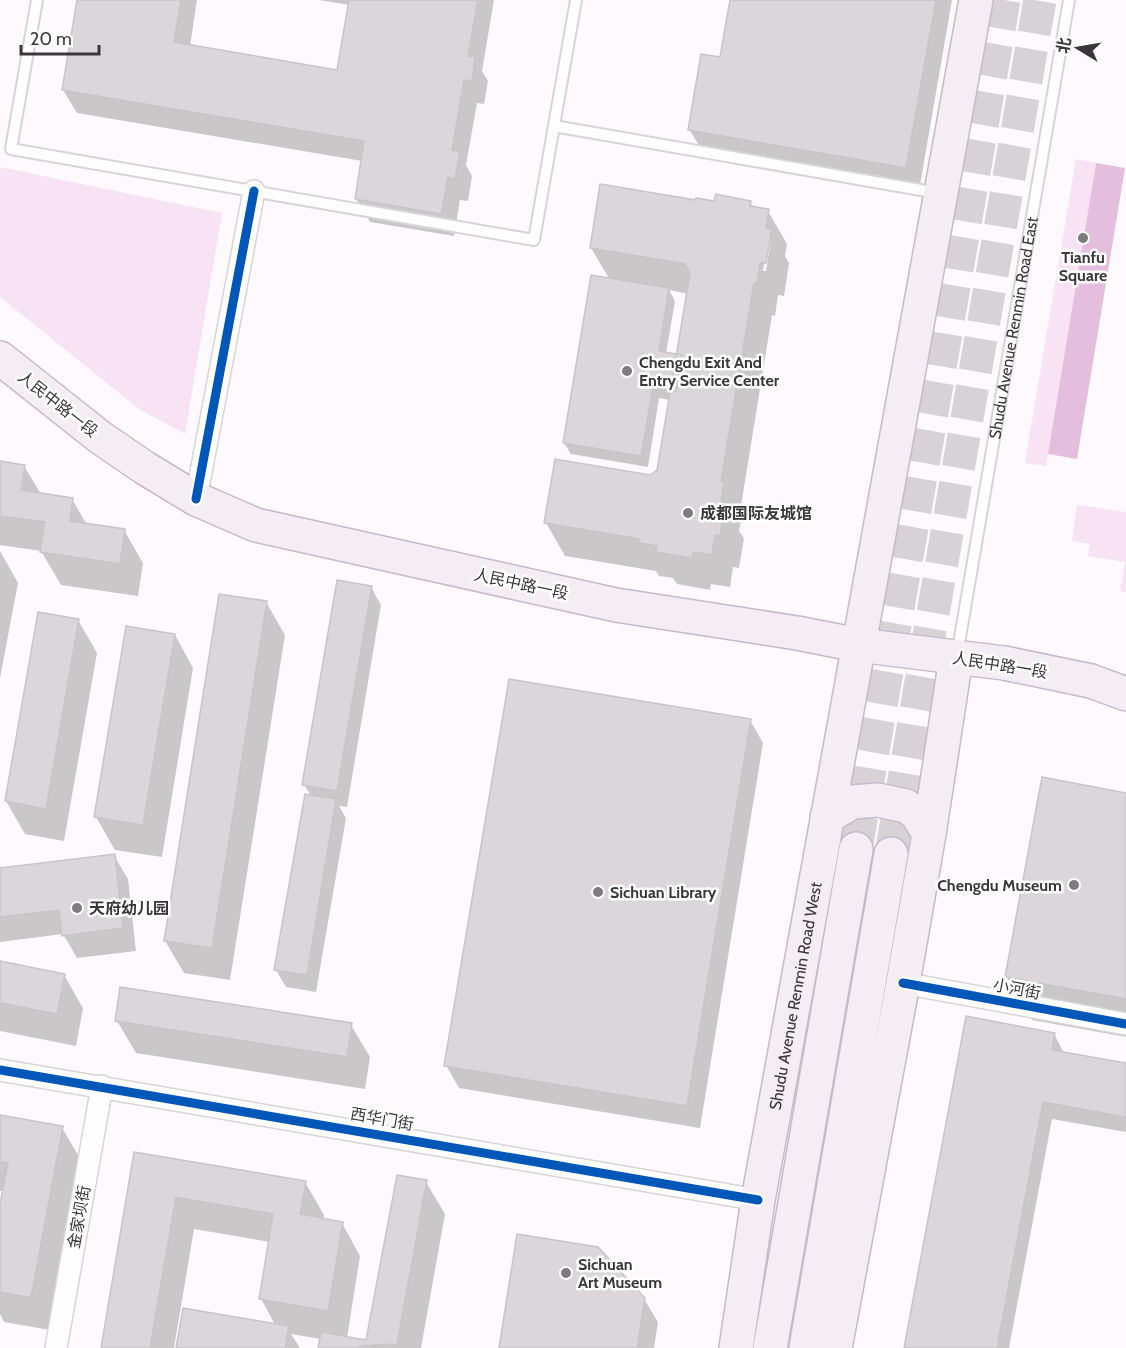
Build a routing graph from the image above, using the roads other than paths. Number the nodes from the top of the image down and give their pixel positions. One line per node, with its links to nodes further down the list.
1 (37, 0): 6 (lane)
2 (576, 0): 5 (lane)
3 (976, 0): 7 (main road)
4 (1069, 0): 11 (lane, Shudu Avenue Renmin Road East)
5 (554, 126): 6 (lane); 7 (lane)
6 (254, 191): 9 (street)
7 (941, 194): 10 (main road)
8 (0, 358): 9 (main road, 人民中路一段)
9 (196, 499): 10 (main road, 人民中路一段)
10 (858, 645): 11 (main road, 人民中路一段); 15 (main road, Shudu Avenue Renmin Road West)
11 (956, 658): 13 (main road, 人民中路一段); 16 (main road)
12 (1126, 680): 13 (main road, 人民中路一段)
13 (1091, 681): 14 (main road, 人民中路一段)
14 (1126, 694)
15 (827, 817): 16 (main road); 23 (main road, Shudu Avenue Renmin Road West)
16 (929, 834): 19 (main road)
17 (856, 849): 26 (main road)
18 (891, 854): 27 (main road)
19 (903, 983): 20 (street, 小河街); 28 (main road)
20 (1126, 1024)
21 (0, 1070): 22 (street, 西华门街)
22 (102, 1086): 23 (street, 西华门街); 24 (street, 金家坝街)
23 (758, 1200): 25 (main road, Shudu Avenue Renmin Road West)
24 (56, 1348)
25 (736, 1348)
26 (770, 1348)
27 (806, 1348)
28 (835, 1348)

